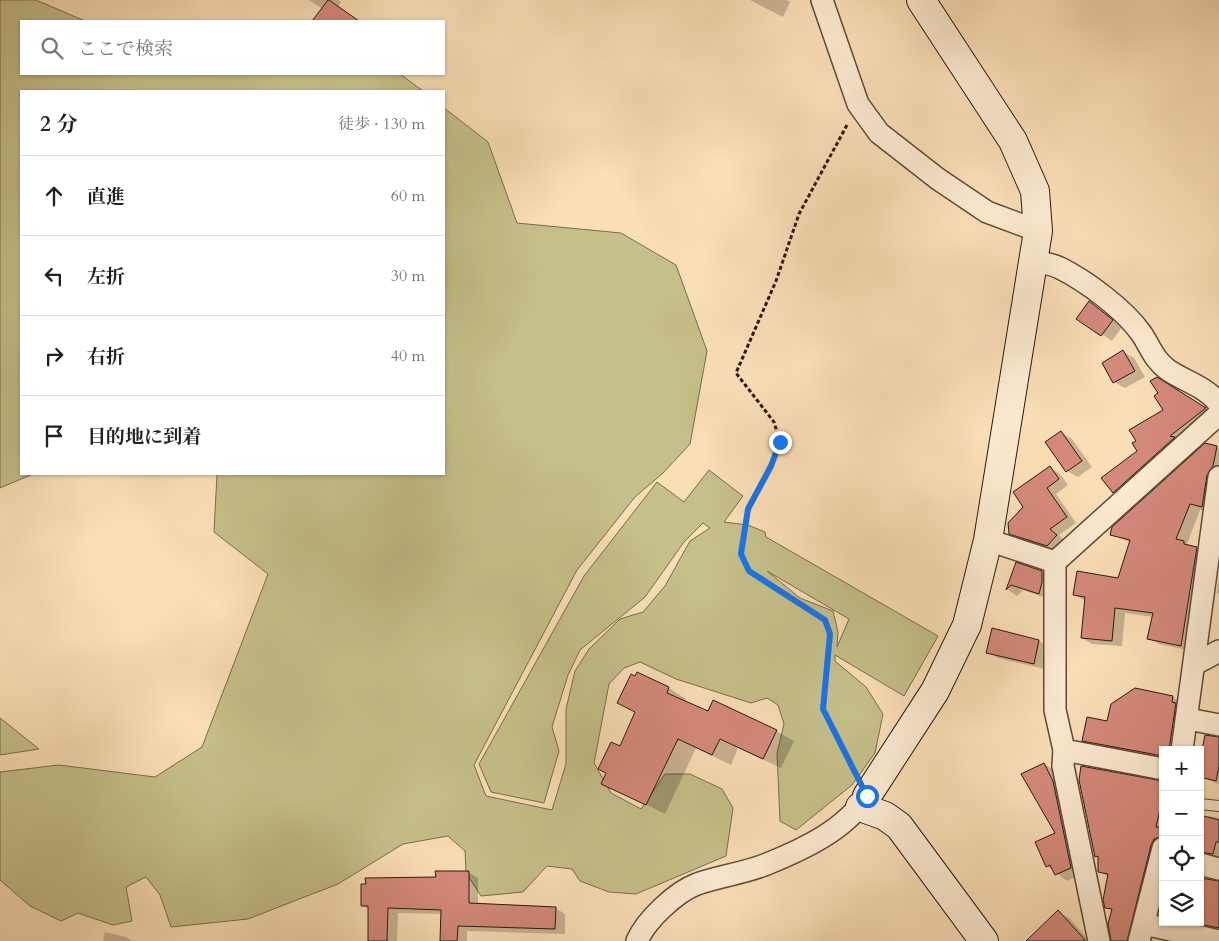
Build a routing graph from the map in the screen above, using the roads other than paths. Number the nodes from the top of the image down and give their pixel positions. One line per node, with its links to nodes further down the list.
1 (822, 0): 3 (street)
2 (921, 0): 3 (street)
3 (1038, 231): 4 (street)
4 (1034, 261): 5 (street); 7 (street)
5 (1218, 405): 8 (street)
6 (1219, 477): 10 (street)
7 (988, 540): 8 (street); 16 (street)
8 (1055, 562): 14 (street)
9 (1219, 651): 10 (street)
10 (1195, 664): 11 (street)
11 (1188, 719): 12 (street); 13 (street)
12 (1219, 725)
13 (1183, 746)
14 (1064, 750): 15 (street); 25 (street)
15 (1159, 768)
16 (864, 801): 23 (street); 24 (street)
17 (1204, 804): 18 (lane)
18 (1219, 806)
19 (1159, 863): 22 (street)
20 (1204, 865): 21 (street)
21 (1219, 869)
22 (1141, 932): 26 (street)
23 (980, 939)
24 (637, 941)
25 (1099, 941)
26 (1219, 941)

